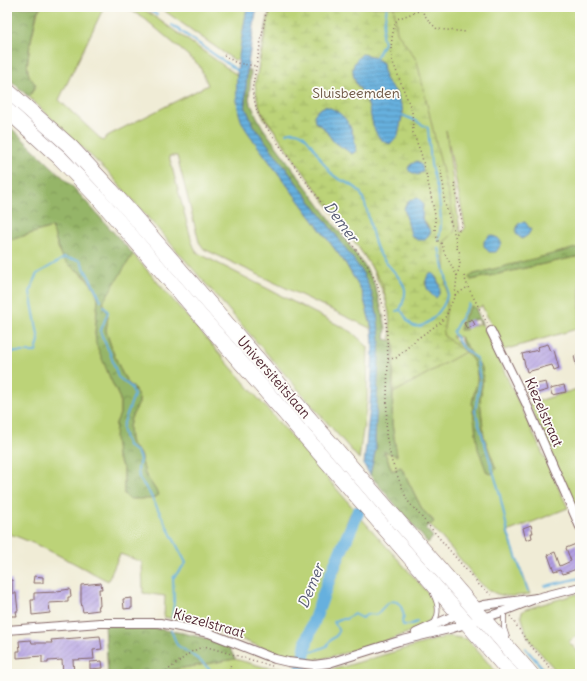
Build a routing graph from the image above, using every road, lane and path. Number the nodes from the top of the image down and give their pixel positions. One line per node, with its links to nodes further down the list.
1 (267, 7): 4 (path)
2 (467, 32): 10 (path)
3 (224, 55): 4 (path)
4 (256, 66): 15 (path)
5 (7, 90): 16 (highway, Universiteitslaan)
6 (7, 110): 17 (highway, Universiteitslaan)
7 (440, 166): 9 (path)
8 (454, 181): 9 (path)
9 (455, 236): 10 (path)
10 (457, 276): 13 (path)
11 (464, 276): 12 (path)
12 (468, 287): 13 (path); 14 (path)
13 (455, 295): 15 (path)
14 (492, 331): 18 (street, Kiezelstraat)
15 (388, 358): 21 (path)
16 (283, 387): 17 (street); 26 (highway, Universiteitslaan)
17 (272, 398): 19 (highway, Universiteitslaan)
18 (580, 527)
19 (418, 567): 20 (lane); 28 (highway, Universiteitslaan)
20 (428, 586)
21 (480, 586)
22 (580, 587): 24 (street, Kiezelstraat)
23 (432, 592): 29 (lane)
24 (537, 598): 25 (street, Kiezelstraat); 26 (street, Kiezelstraat)
25 (504, 611): 26 (street, Kiezelstraat); 32 (lane)
26 (478, 613): 28 (street, Kiezelstraat); 28 (street, Kiezelstraat); 32 (highway, Universiteitslaan)
27 (511, 618): 39 (path)
28 (463, 619): 29 (street, Kiezelstraat); 31 (street, Kiezelstraat); 37 (highway, Universiteitslaan)
29 (432, 626): 31 (street, Kiezelstraat)
30 (7, 630): 31 (street, Kiezelstraat)
31 (398, 642)
32 (511, 651): 38 (highway, Universiteitslaan)
33 (254, 661): 35 (path)
34 (231, 663): 36 (path)
35 (163, 674)
36 (229, 674)
37 (511, 674)
38 (532, 674)
39 (556, 674)

